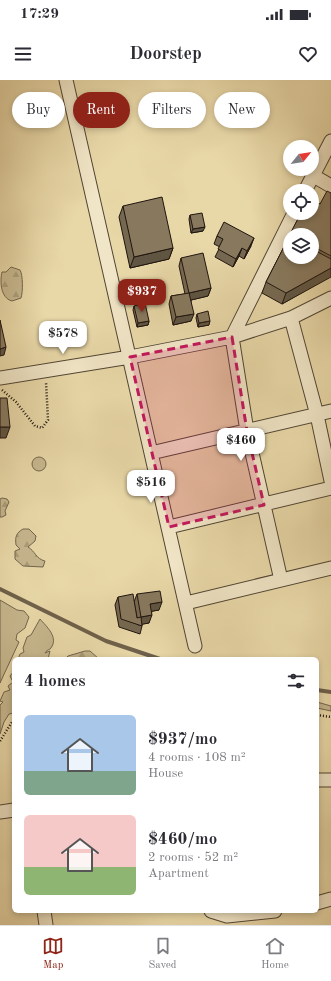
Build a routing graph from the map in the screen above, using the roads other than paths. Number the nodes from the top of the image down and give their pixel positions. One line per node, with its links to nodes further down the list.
1 (66, 80): 10 (street)
2 (331, 141): 3 (street)
3 (319, 162)
4 (314, 176): 5 (street)
5 (331, 186)
6 (290, 220): 9 (street)
7 (331, 298): 8 (street)
8 (292, 318): 9 (street); 13 (street)
9 (232, 337): 10 (street); 14 (street)
10 (130, 357): 11 (street); 15 (street)
11 (0, 378)
12 (331, 411): 13 (street)
13 (317, 414): 14 (street); 16 (street)
14 (247, 431): 15 (street); 18 (street)
15 (151, 453): 19 (street)
16 (331, 481)
17 (331, 488): 18 (street)
18 (264, 505): 19 (street); 21 (street)
19 (169, 526): 22 (street)
20 (331, 568): 21 (street)
21 (281, 580): 22 (street)
22 (186, 603): 23 (street)
23 (195, 646)
24 (319, 780): 25 (street)
25 (331, 780)
26 (12, 810): 27 (street)
27 (0, 812)
28 (331, 899): 29 (street)
29 (319, 902)
30 (44, 913): 33 (street)
31 (217, 913): 32 (street)
32 (255, 913)
33 (46, 925)

